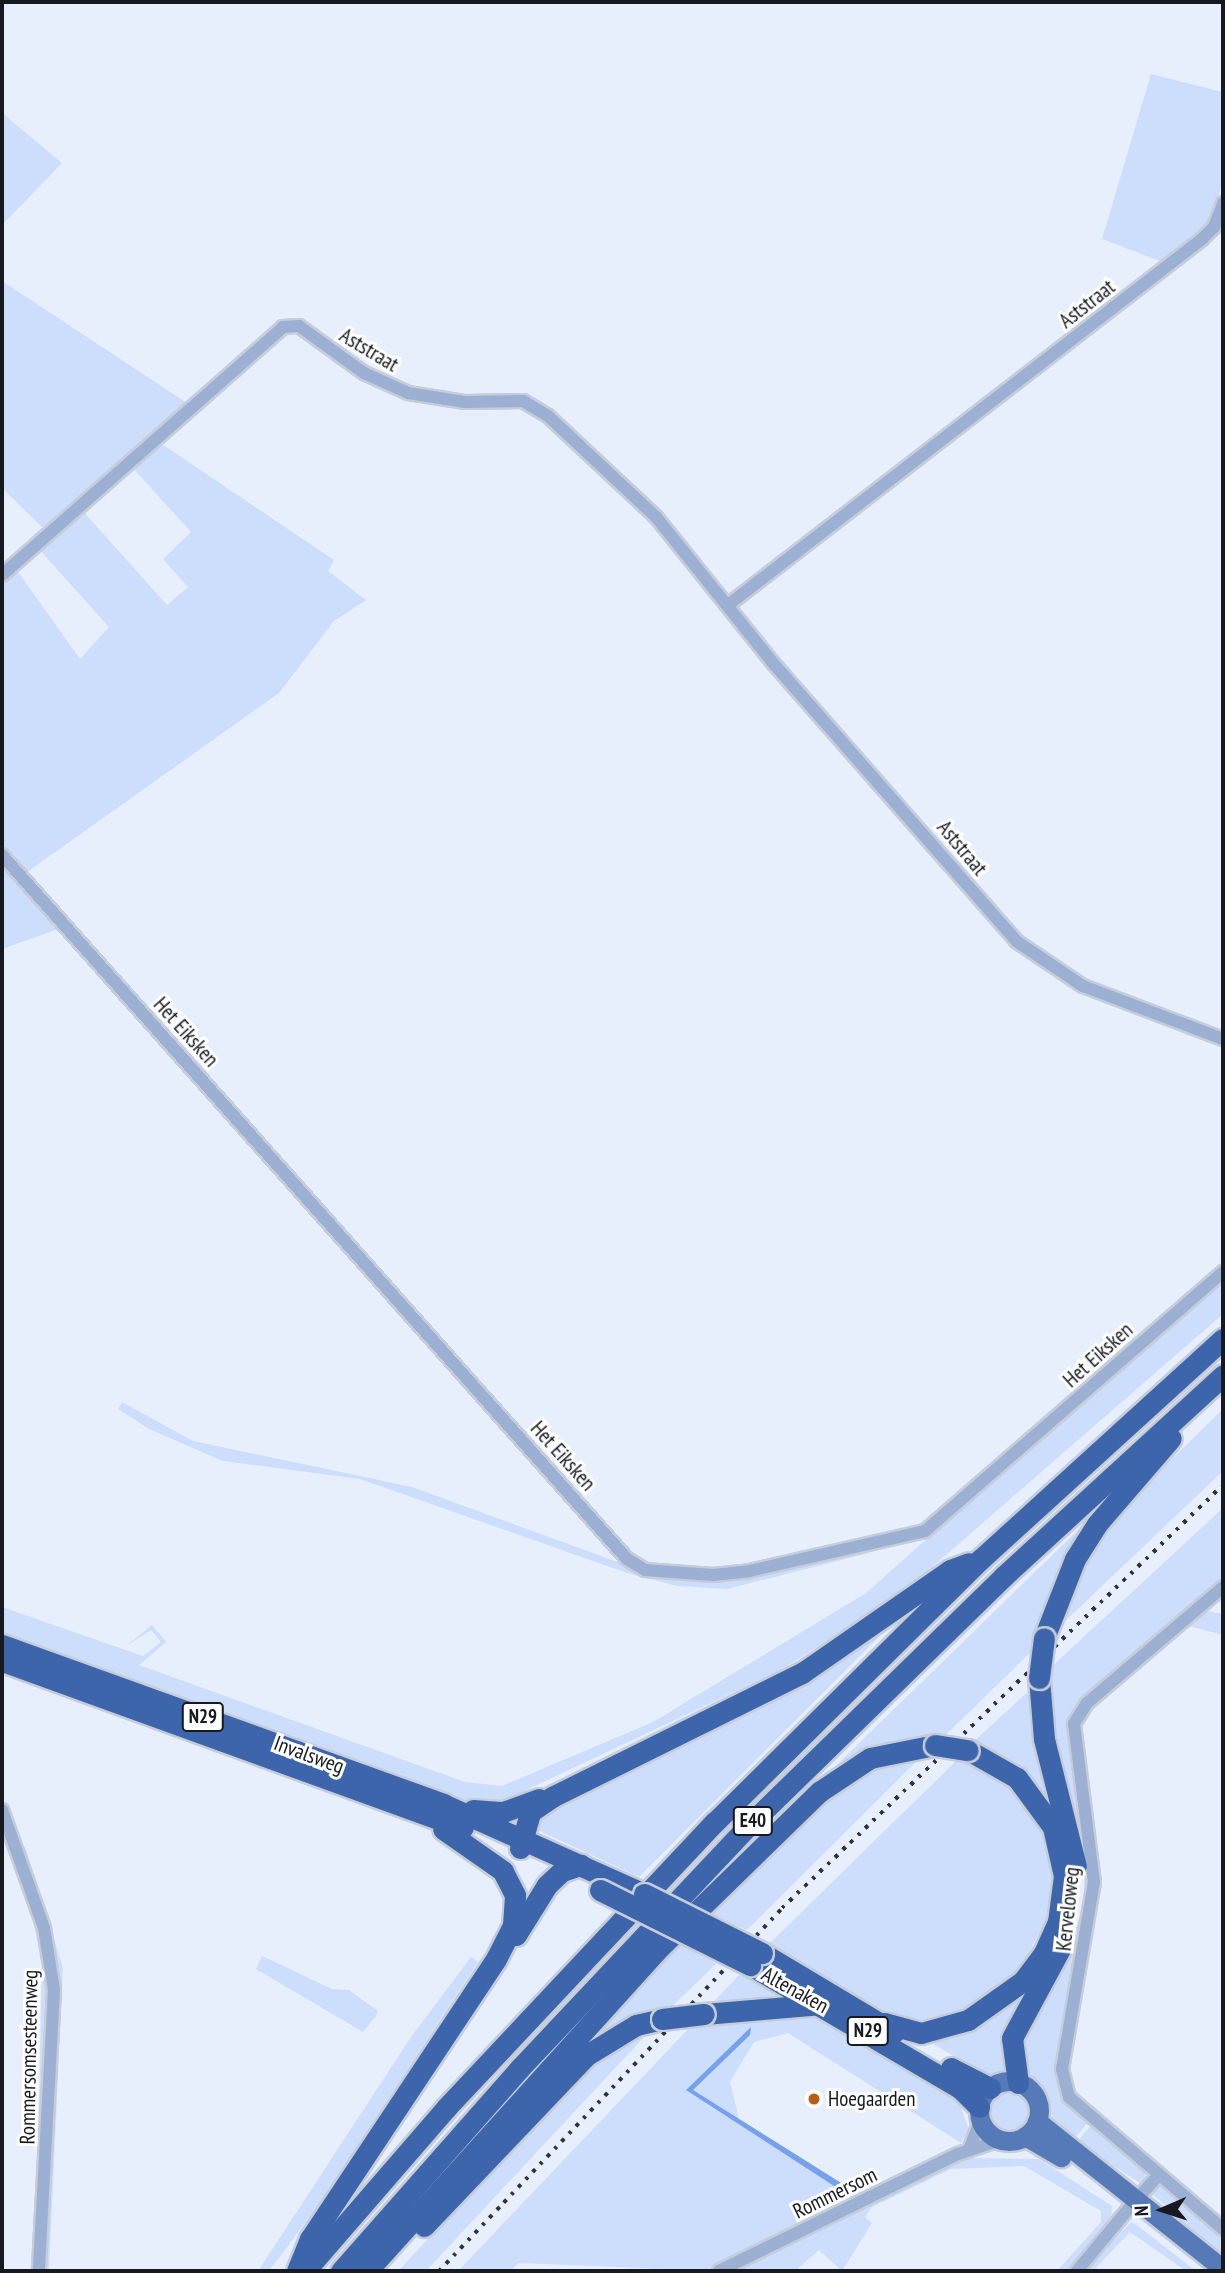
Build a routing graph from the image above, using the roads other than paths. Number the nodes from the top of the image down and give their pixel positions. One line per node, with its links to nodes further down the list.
1 (1223, 203): 3 (street, Aststraat)
2 (2, 575): 3 (street, Aststraat)
3 (728, 605): 5 (street, Aststraat)
4 (2, 855): 6 (street, Het Eiksken)
5 (1223, 1038)
6 (1223, 1272)
7 (1223, 1339): 10 (highway, E40)
8 (1223, 1375): 9 (highway, E40)
9 (1195, 1399): 25 (highway, bridge); 39 (highway, E40)
10 (981, 1559): 14 (highway); 38 (highway, E40)
11 (1223, 1587): 32 (street, Kerveloweg)
12 (2, 1645): 15 (highway, Invalsweg / N29)
13 (2, 1661): 17 (highway, Invalsweg / N29)
14 (552, 1797): 15 (highway); 18 (highway)
15 (443, 1804): 18 (highway, Invalsweg / N29)
16 (2, 1810): 36 (street, Rommersomsesteenweg)
17 (420, 1814): 18 (highway, Invalsweg / N29); 21 (highway)
18 (520, 1844): 19 (highway, Invalsweg / N29)
19 (572, 1868): 20 (highway, Invalsweg / N29); 21 (highway)
20 (605, 1884): 22 (highway, Altenaken / N29, bridge)
21 (496, 1959): 37 (highway)
22 (756, 1959): 23 (highway, Altenaken / N29); 24 (highway, Altenaken / N29)
23 (822, 2004): 27 (highway, Altenaken / N29); 41 (highway, bridge)
24 (884, 2023): 26 (highway, Altenaken / N29); 40 (highway, bridge)
25 (1018, 2083): 26 (main road); 28 (main road)
26 (990, 2088): 27 (main road)
27 (980, 2114): 30 (main road); 31 (street)
28 (1037, 2120): 29 (main road); 33 (main road)
29 (1025, 2136): 30 (main road); 33 (main road)
30 (1000, 2140): 31 (street, Rommersom)
31 (969, 2150): 42 (street, Rommersom)
32 (1157, 2177): 33 (street); 34 (street, Kerveloweg)
33 (1134, 2203): 35 (main road); 43 (street)
34 (1223, 2229)
35 (1219, 2266)
36 (39, 2271)
37 (297, 2271)
38 (305, 2271)
39 (341, 2271)
40 (367, 2271)
41 (382, 2271)
42 (719, 2271)
43 (1077, 2271)

